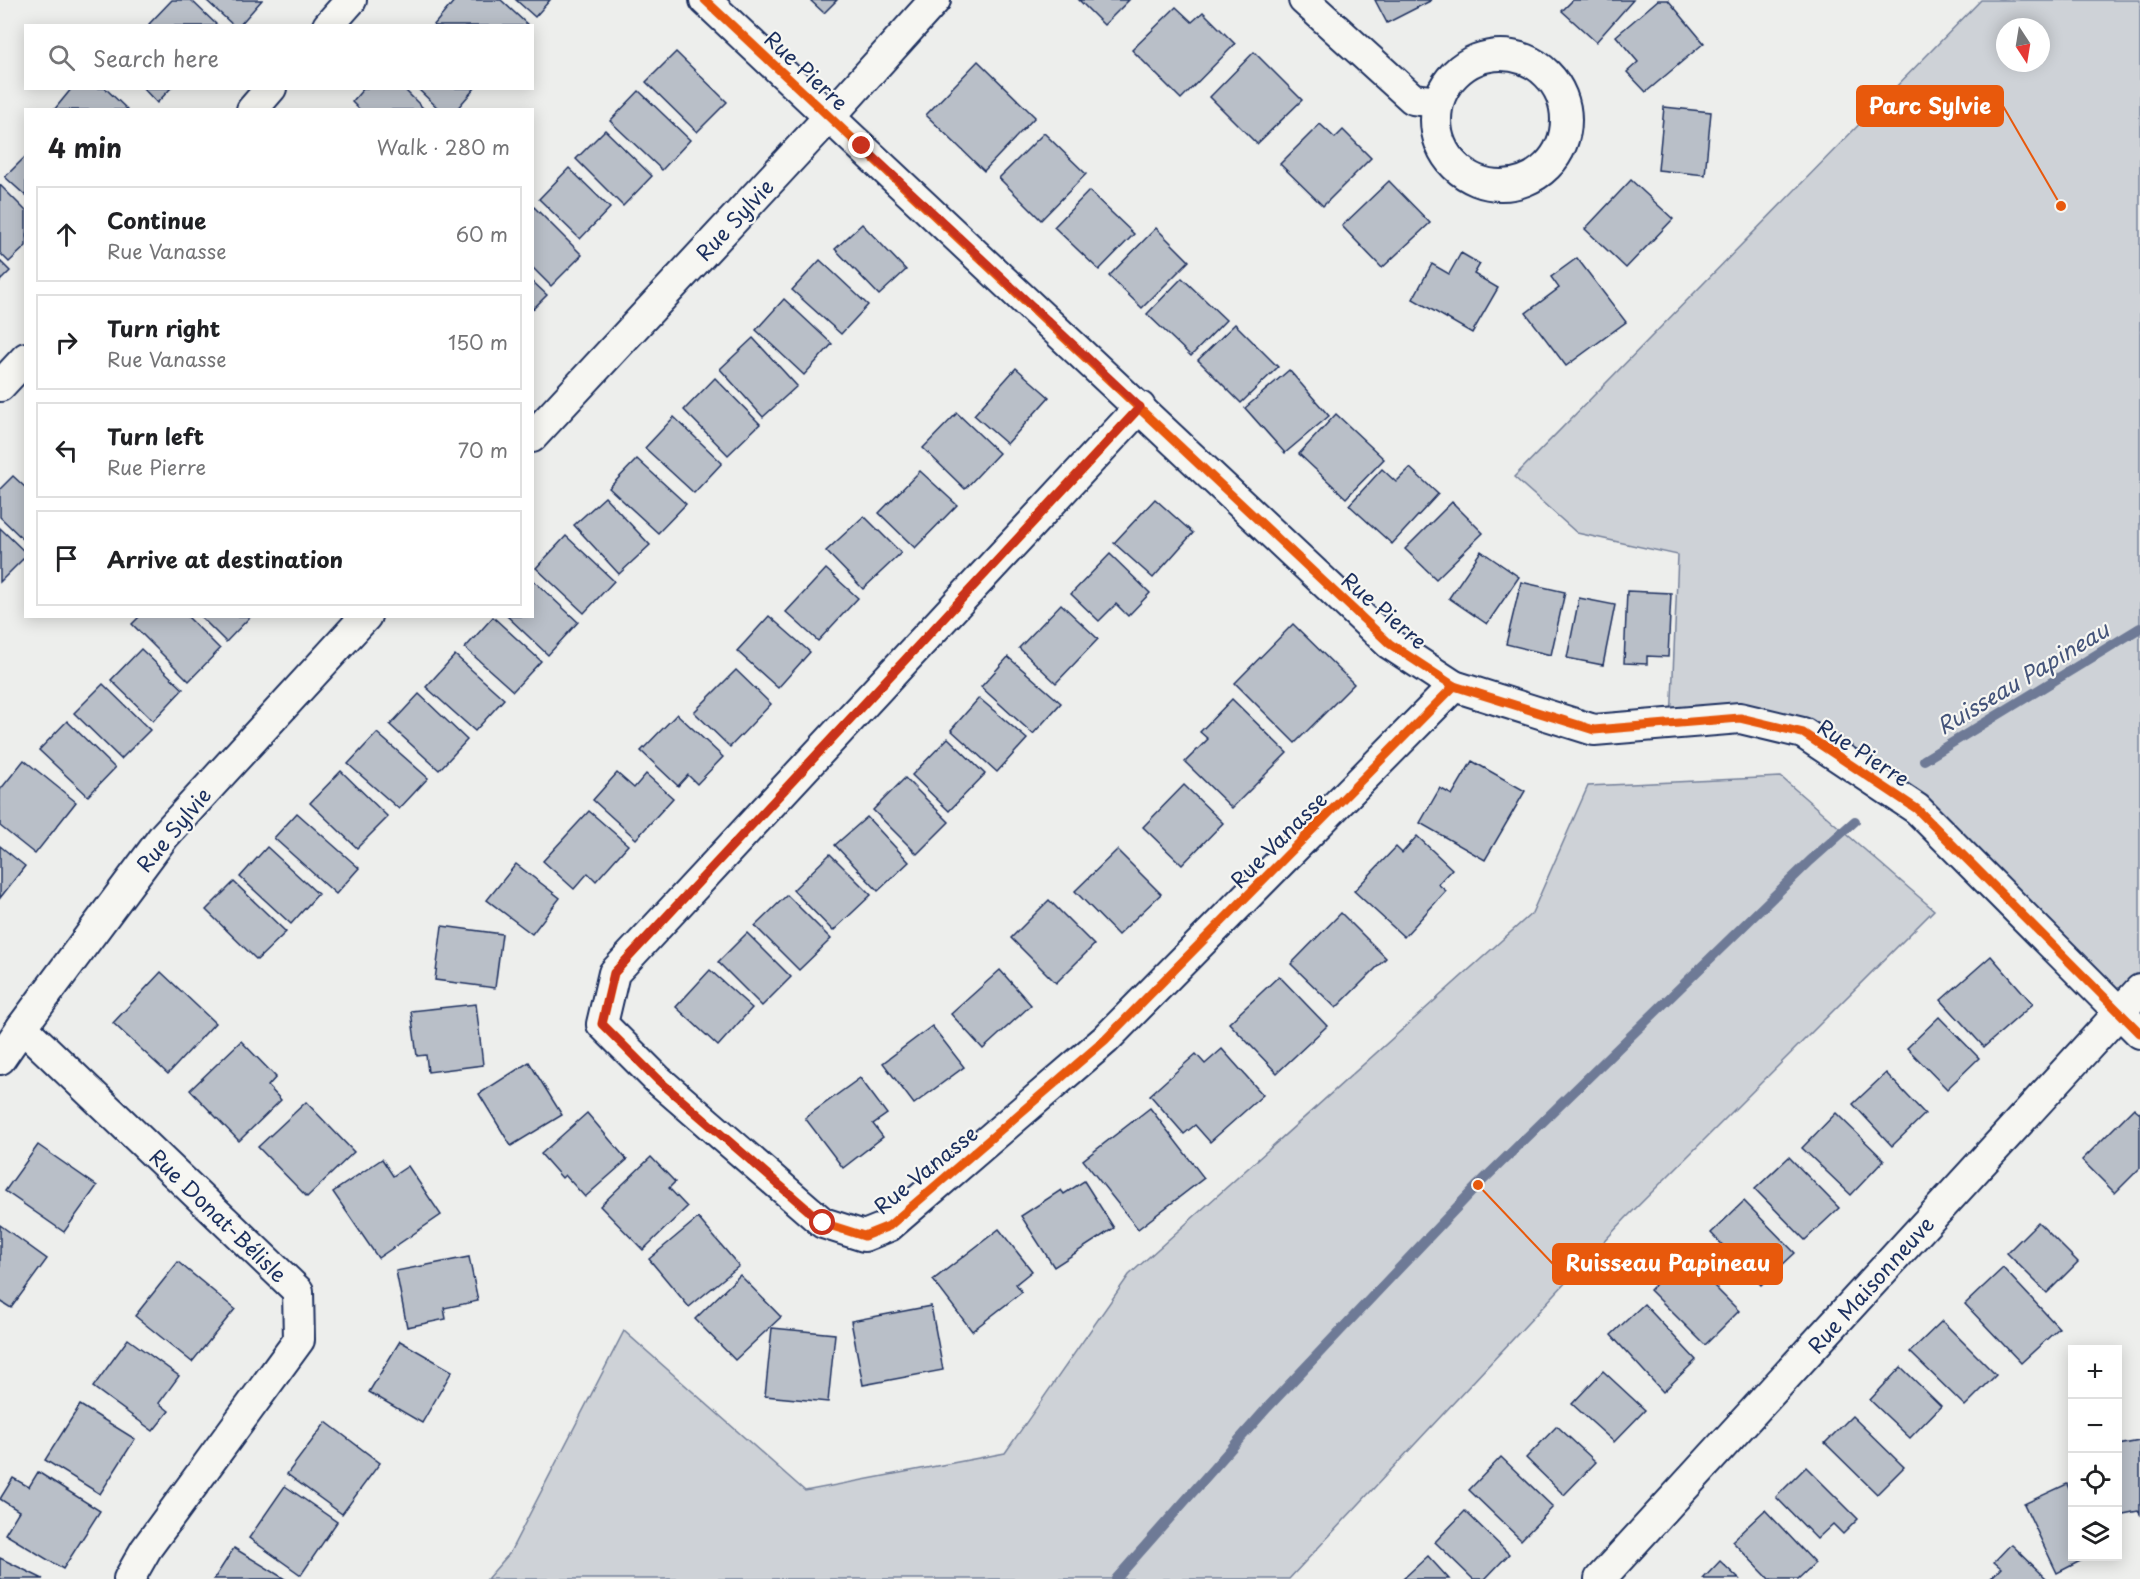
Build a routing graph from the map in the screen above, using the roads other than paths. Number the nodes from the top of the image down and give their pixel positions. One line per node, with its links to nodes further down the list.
1 (351, 0): 5 (street)
2 (705, 0): 9 (street, Rue Pierre)
3 (935, 0): 9 (street, Rue Sylvie)
4 (1304, 0): 7 (street)
5 (330, 24)
6 (269, 90): 8 (street)
7 (1438, 102): 7 (street)
8 (254, 108)
9 (830, 116): 12 (street, Rue Pierre); 13 (street, Rue Sylvie)
10 (24, 360): 11 (street)
11 (0, 386)
12 (1140, 407): 15 (street, Rue Pierre); 15 (street, Rue Vanasse)
13 (534, 435)
14 (364, 618): 18 (street, Rue Sylvie)
15 (1454, 686): 17 (street, Rue Pierre)
16 (2140, 990): 17 (street, Rue Maisonneuve)
17 (2118, 1012): 19 (street, Rue Pierre); 22 (street, Rue Maisonneuve)
18 (22, 1027): 20 (street, Rue Sylvie); 21 (street, Rue Donat-Bélisle)
19 (2140, 1033)
20 (0, 1059)
21 (129, 1579)
22 (1600, 1579)

